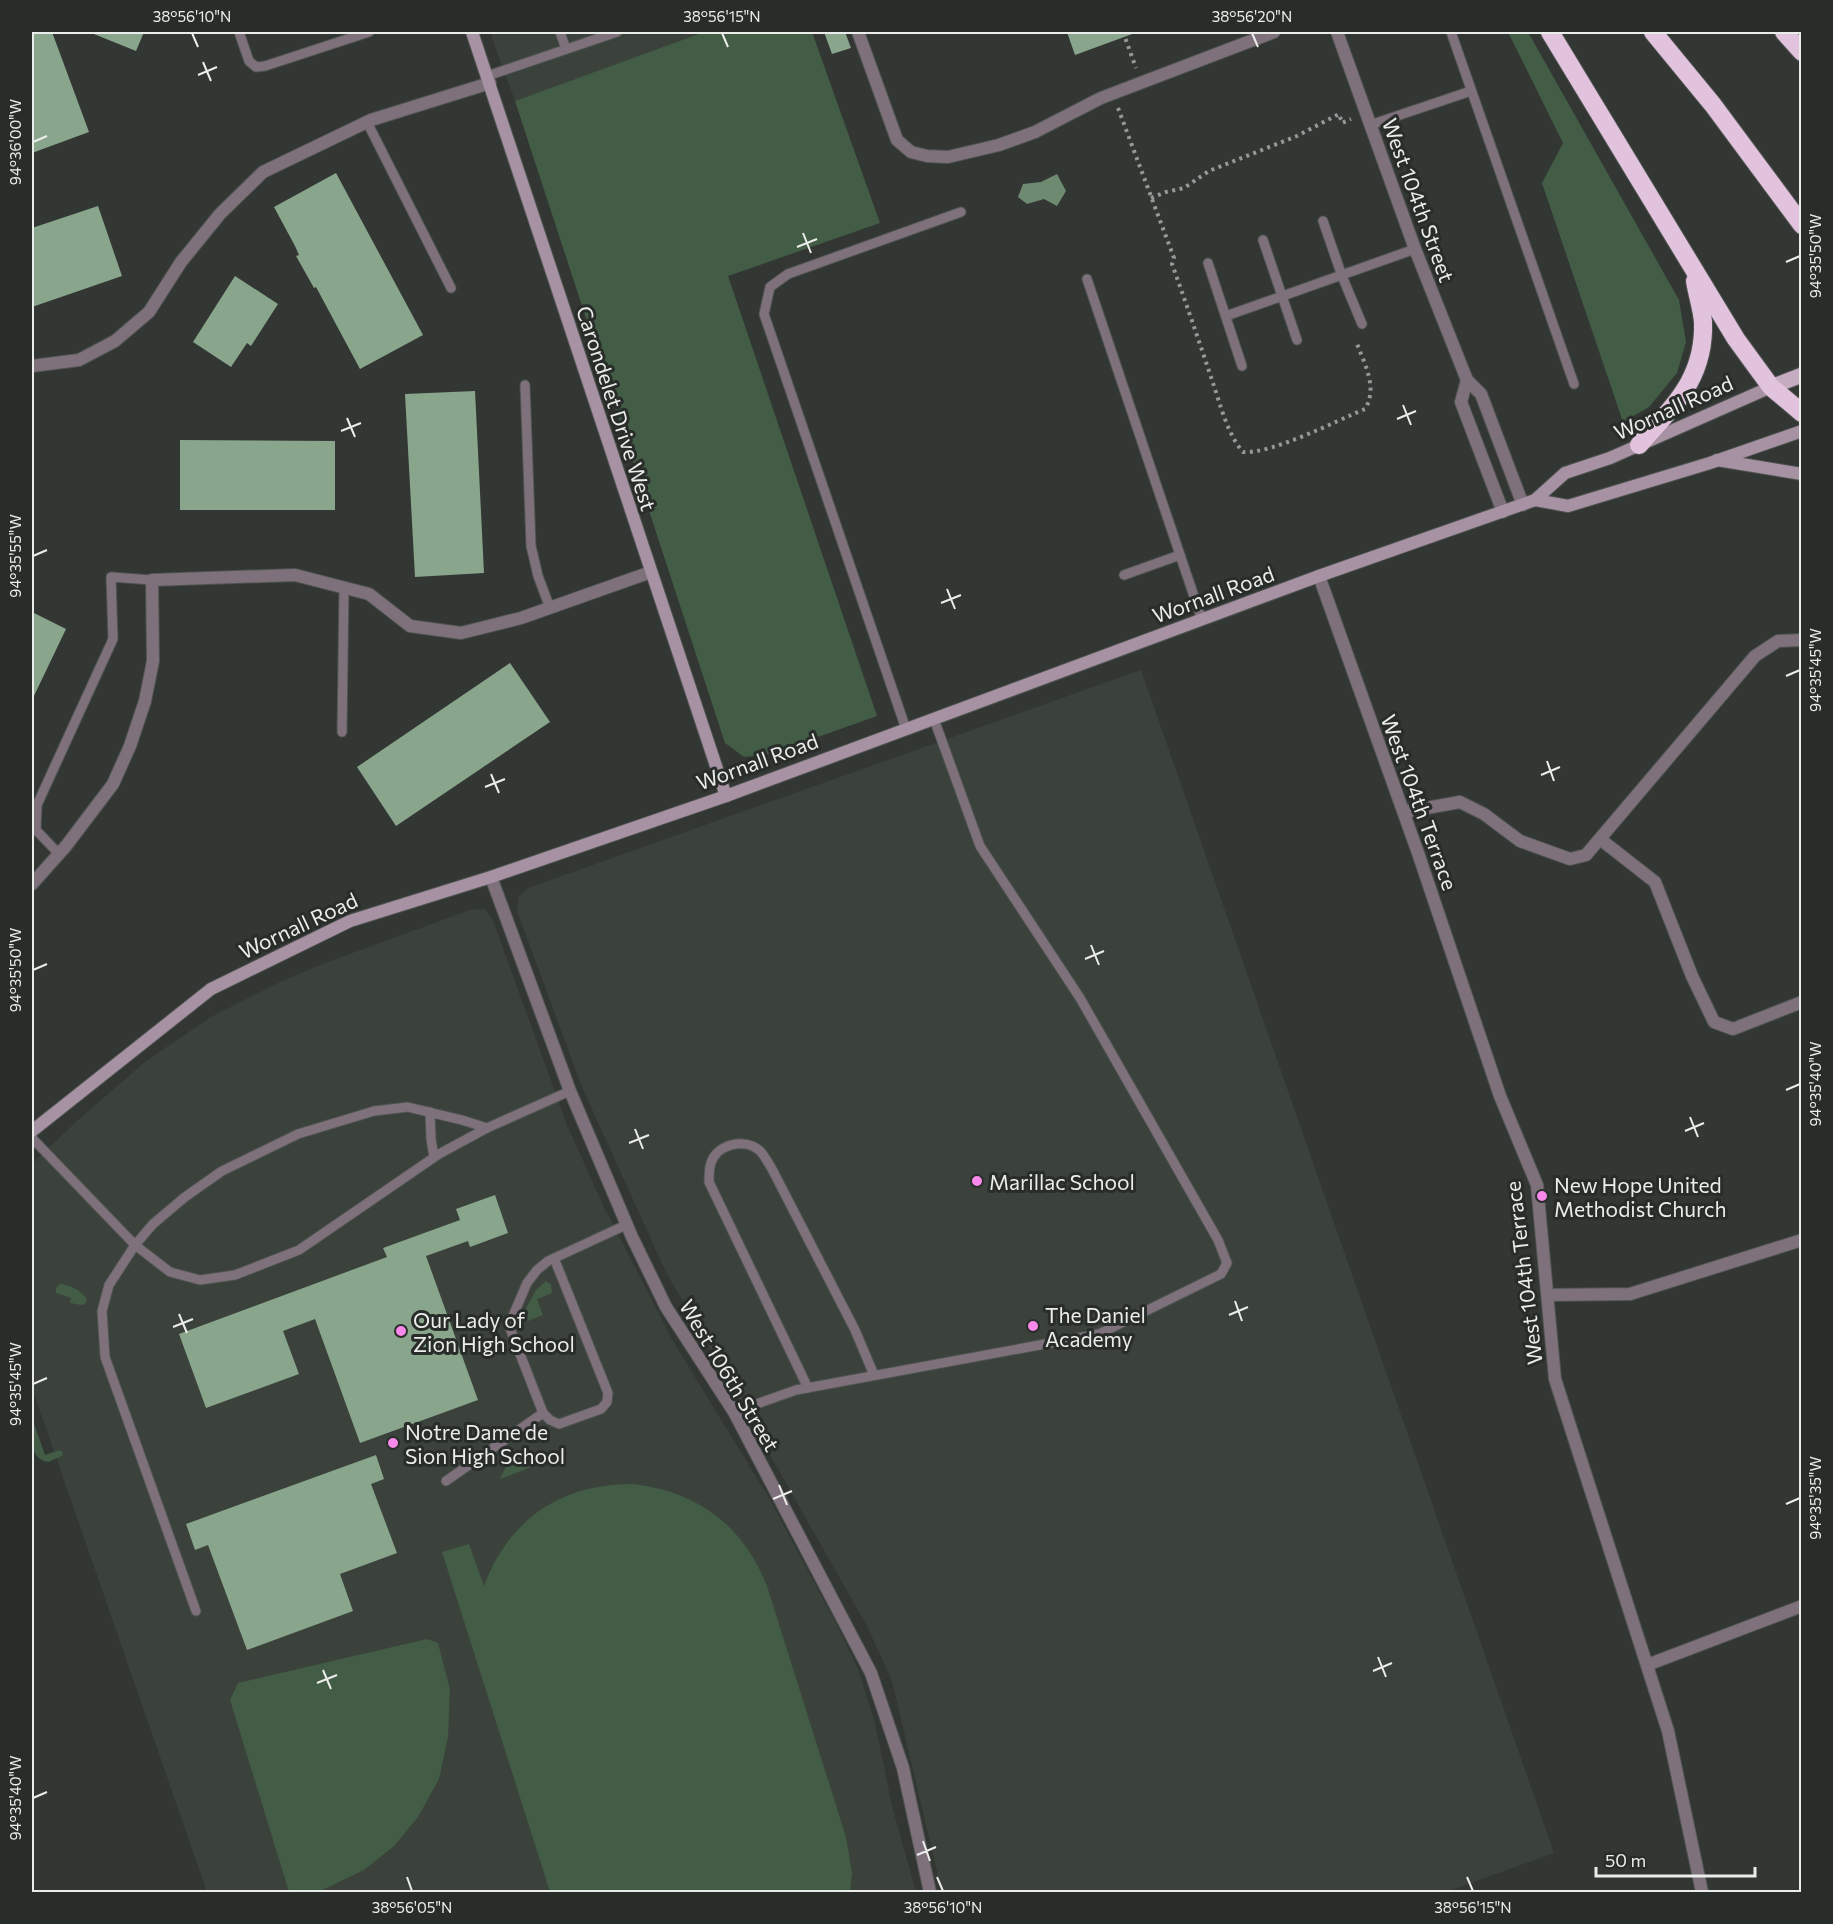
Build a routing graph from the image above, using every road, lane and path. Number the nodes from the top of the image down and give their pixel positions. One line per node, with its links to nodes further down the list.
1 (238, 32): 2 (lane)
2 (369, 32)
3 (472, 32): 16 (main road, Carondelet Drive West)
4 (560, 32): 14 (lane)
5 (617, 32): 14 (lane)
6 (858, 32): 17 (street)
7 (1123, 32): 17 (path)
8 (1274, 32): 17 (street)
9 (1337, 32): 19 (street, West 104th Street)
10 (1451, 32): 18 (lane)
11 (1550, 32): 28 (highway)
12 (1653, 32): 24 (highway)
13 (1784, 32): 15 (highway)
14 (566, 49): 16 (lane)
15 (1802, 52)
16 (489, 79): 20 (street); 51 (main road, Carondelet Drive West)
17 (1141, 83)
18 (1472, 91): 19 (lane); 40 (lane)
19 (1368, 120): 21 (path); 26 (street, West 104th Street)
20 (367, 122): 31 (lane); 36 (street)
21 (1151, 198)
22 (961, 212): 60 (lane)
23 (1323, 220): 29 (lane)
24 (1802, 225)
25 (1263, 240): 32 (lane)
26 (1414, 249): 29 (lane); 39 (street, West 104th Street)
27 (1208, 262): 33 (lane)
28 (1693, 271): 42 (highway); 45 (highway)
29 (1342, 276): 32 (lane); 34 (lane)
30 (1087, 279): 50 (lane)
31 (451, 288)
32 (1283, 296): 33 (lane); 35 (lane)
33 (1226, 316): 37 (lane)
34 (1362, 324)
35 (1298, 340)
36 (32, 366)
37 (1242, 366)
38 (1802, 375): 42 (main road, Wornall Road)
39 (1467, 380): 48 (street, West 104th Street); 49 (street, West 104th Street)
40 (1574, 384)
41 (525, 385): 56 (lane)
42 (1771, 387): 43 (highway); 45 (main road, Wornall Road)
43 (1802, 413)
44 (1802, 430): 46 (main road, Wornall Road)
45 (1639, 445): 48 (main road, Wornall Road)
46 (1716, 460): 47 (main road); 48 (main road, Wornall Road)
47 (1802, 474)
48 (1529, 502): 49 (main road, Wornall Road)
49 (1503, 512): 53 (main road, Wornall Road)
50 (1180, 555): 52 (lane); 57 (lane)
51 (651, 572): 56 (street); 62 (main road, Carondelet Drive West)
52 (1124, 575)
53 (1319, 576): 57 (main road, Wornall Road); 63 (street, West 104th Terrace)
54 (152, 580): 55 (street); 65 (street); 65 (lane)
55 (344, 587): 56 (street); 61 (lane)
56 (550, 608)
57 (1202, 620): 59 (main road, Wornall Road)
58 (1802, 640): 64 (street)
59 (934, 719): 60 (main road, Wornall Road); 80 (lane)
60 (906, 729): 62 (main road, Wornall Road)
61 (342, 732)
62 (726, 796): 66 (main road, Wornall Road)
63 (1404, 812): 64 (street); 79 (street, West 104th Terrace)
64 (1600, 839): 68 (street)
65 (59, 854): 67 (street)
66 (491, 877): 69 (street, West 106th Street); 72 (main road, Wornall Road)
67 (32, 884)
68 (1802, 1002)
69 (570, 1091): 71 (lane); 75 (street, West 106th Street)
70 (430, 1112): 71 (lane); 74 (lane); 77 (lane)
71 (488, 1128): 74 (lane)
72 (32, 1131)
73 (32, 1138): 77 (lane)
74 (434, 1157): 77 (lane)
75 (626, 1225): 78 (lane); 82 (street, West 106th Street)
76 (1802, 1240): 79 (street)
77 (135, 1245): 86 (lane)
78 (554, 1258): 83 (lane); 83 (lane)
79 (1548, 1294): 87 (street, West 104th Terrace)
80 (874, 1375): 81 (lane); 81 (lane)
81 (808, 1388): 82 (lane)
82 (735, 1412): 88 (street, West 106th Street)
83 (543, 1413): 84 (lane)
84 (446, 1481)
85 (1802, 1606): 87 (street)
86 (196, 1611)
87 (1647, 1665): 89 (street, West 104th Terrace)
88 (930, 1893)
89 (1702, 1893)

